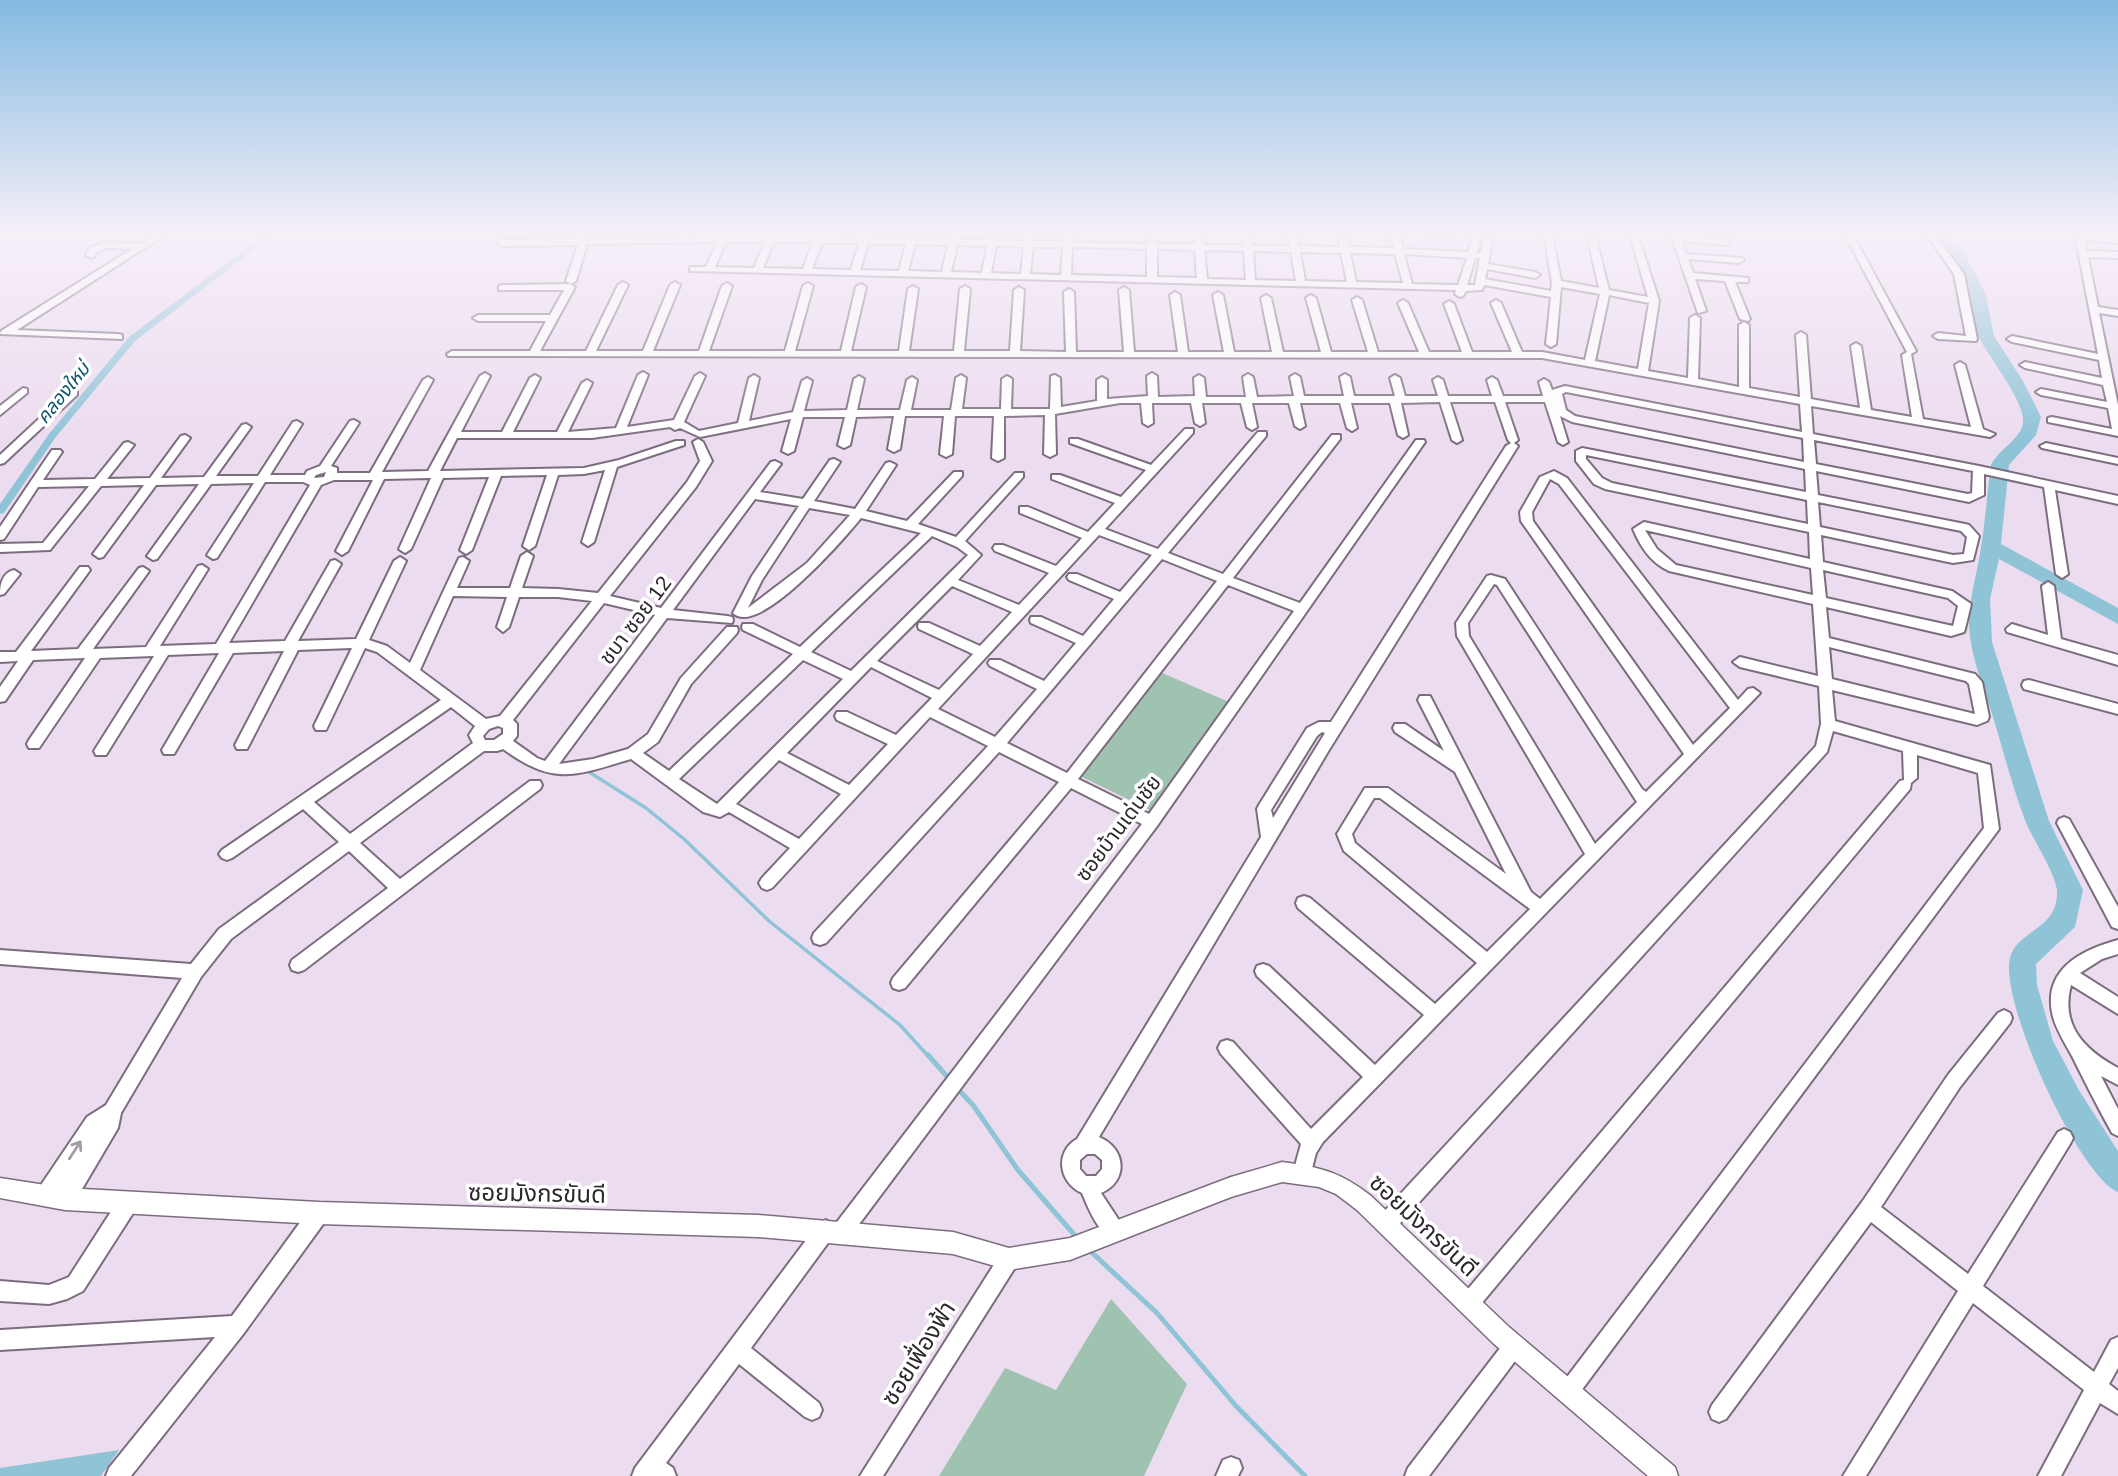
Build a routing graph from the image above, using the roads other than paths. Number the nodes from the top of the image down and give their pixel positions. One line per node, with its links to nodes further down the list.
1 (1403, 303): 57 (street)
2 (1496, 303): 59 (street)
3 (50, 304): 33 (street)
4 (560, 304): 32 (street)
5 (614, 304): 43 (street)
6 (667, 304): 44 (street)
7 (721, 304): 45 (street)
8 (803, 304): 46 (street)
9 (857, 304): 47 (street)
10 (911, 304): 52 (street)
11 (964, 304): 53 (street)
12 (1017, 304): 48 (street)
13 (1069, 304): 54 (street)
14 (1125, 304): 55 (street)
15 (1176, 304): 40 (street)
16 (1220, 304): 49 (street)
17 (1267, 304): 50 (street)
18 (1313, 304): 51 (street)
19 (1358, 304): 56 (street)
20 (1449, 304): 58 (street)
21 (1556, 304): 38 (street)
22 (1602, 304): 61 (street)
23 (1654, 304): 64 (street)
24 (1696, 304): 87 (street)
25 (1738, 304): 91 (street)
26 (1884, 304): 115 (street)
27 (1965, 304): 35 (street)
28 (2093, 304): 29 (street)
29 (2094, 309): 30 (street); 60 (street)
30 (2118, 313)
31 (478, 318): 32 (street)
32 (552, 318): 42 (street)
33 (3, 333): 36 (street)
34 (1801, 335): 104 (street)
35 (1938, 336)
36 (118, 337)
37 (2012, 339): 60 (street)
38 (1551, 344)
39 (1856, 346): 109 (street)
40 (1183, 353): 49 (street); 55 (street)
41 (452, 354): 42 (street)
42 (533, 354): 43 (street)
43 (590, 354): 44 (street)
44 (647, 354): 45 (street)
45 (703, 354): 46 (street)
46 (789, 354): 47 (street)
47 (846, 354): 52 (street)
48 (1015, 354): 53 (street); 54 (street)
49 (1229, 354): 50 (street)
50 (1278, 354): 51 (street)
51 (1327, 354): 56 (street)
52 (903, 355): 53 (street)
53 (959, 355)
54 (1071, 355): 55 (street)
55 (1129, 355)
56 (1374, 355): 57 (street)
57 (1425, 355): 58 (street)
58 (1468, 355): 59 (street)
59 (1518, 355): 61 (street)
60 (2102, 358): 88 (street)
61 (1590, 362): 64 (street)
62 (1960, 365): 115 (street)
63 (2025, 365): 88 (street)
64 (1643, 372): 87 (street)
65 (643, 374): 123 (street)
66 (485, 376): 126 (street)
67 (700, 376): 125 (street)
68 (1152, 376): 94 (street)
69 (1248, 377): 97 (street)
70 (1295, 377): 98 (street)
71 (1345, 377): 99 (street)
72 (534, 378): 127 (street)
73 (754, 378): 117 (street)
74 (961, 378): 112 (street)
75 (1055, 378): 106 (street)
76 (1199, 378): 95 (street)
77 (1395, 378): 100 (street)
78 (859, 379): 110 (street)
79 (1007, 379): 108 (street)
80 (428, 380): 163 (street)
81 (912, 380): 111 (street)
82 (1102, 380): 103 (street)
83 (1438, 380): 101 (street)
84 (1492, 380): 96 (street)
85 (807, 381): 113 (street)
86 (1544, 382): 102 (street)
87 (1693, 382): 91 (street)
88 (2106, 382): 105 (street)
89 (587, 383): 128 (street)
90 (23, 391): 107 (street)
91 (1744, 392): 104 (street)
92 (2041, 392): 105 (street)
93 (73, 393): 140 (street)
94 (1150, 399): 95 (street); 103 (street); 118 (street)
95 (1198, 399): 97 (street); 155 (street)
96 (1498, 399): 101 (street); 102 (street); 307 (street)
97 (1249, 400): 98 (street); 190 (street)
98 (1297, 400): 99 (street); 120 (street)
99 (1348, 400): 100 (street); 122 (street)
100 (1398, 400): 101 (street); 129 (street)
101 (1444, 400): 133 (street)
102 (1550, 400): 136 (street)
103 (1102, 401): 106 (street)
104 (1804, 401): 109 (street); 130 (street)
105 (2112, 406): 124 (street)
106 (1053, 411): 108 (street); 146 (street)
107 (0, 412)
108 (1002, 412): 112 (street); 147 (street)
109 (1867, 412): 115 (street)
110 (851, 413): 111 (street); 113 (street); 139 (street)
111 (902, 413): 112 (street); 142 (street)
112 (953, 413): 145 (street)
113 (798, 414): 117 (street); 143 (street)
114 (2052, 420): 124 (street)
115 (1919, 421)
116 (354, 423): 157 (street)
117 (743, 423): 125 (street)
118 (1148, 423)
119 (297, 424): 165 (street)
120 (1300, 426)
121 (246, 427): 166 (street)
122 (1352, 428)
123 (620, 431): 125 (street); 128 (street)
124 (2118, 433)
125 (685, 434): 153 (street); 208 (street)
126 (452, 435): 127 (street); 161 (street)
127 (506, 435): 128 (street)
128 (561, 435)
129 (1403, 435)
130 (1807, 435): 154 (street); 154 (street); 156 (street)
131 (185, 438): 167 (street)
132 (1336, 438): 202 (street)
133 (1457, 440)
134 (1074, 441): 155 (street)
135 (1420, 442): 211 (street, ซอยบ้านเด่นชัย)
136 (1563, 442)
137 (0, 445): 140 (street)
138 (128, 445): 169 (street)
139 (844, 445)
140 (16, 446): 148 (street)
141 (2046, 446): 149 (street)
142 (894, 449)
143 (788, 450)
144 (56, 452): 170 (street)
145 (946, 454)
146 (1050, 454)
147 (998, 458)
148 (0, 461)
149 (2118, 461)
150 (834, 462): 176 (street)
151 (775, 464): 172 (street, ชบา ซอย 12)
152 (890, 465): 178 (street)
153 (612, 466): 158 (street); 184 (street)
154 (1809, 466): 156 (street); 173 (street)
155 (1153, 469): 175 (street)
156 (1979, 469): 171 (street)
157 (328, 472): 163 (street); 168 (street)
158 (553, 473): 159 (street); 207 (street)
159 (496, 474): 161 (street); 206 (street)
160 (958, 474): 179 (street)
161 (435, 475): 163 (street); 223 (street)
162 (1019, 475): 185 (street)
163 (377, 476): 188 (street)
164 (1056, 477): 175 (street)
165 (260, 479): 166 (street); 168 (street); 191 (street)
166 (209, 480): 167 (street); 192 (street)
167 (152, 481): 169 (street); 189 (street)
168 (312, 481): 225 (street)
169 (99, 483): 170 (street); 186 (street)
170 (35, 484): 183 (street)
171 (2049, 485): 174 (street); 200 (street)
172 (754, 495): 176 (street); 213 (street, ชบา ซอย 12)
173 (1811, 497): 180 (street); 180 (street); 180 (street)
174 (2118, 500)
175 (1122, 502): 182 (street)
176 (807, 504): 178 (street); 214 (street)
177 (1024, 510): 182 (street)
178 (859, 515): 179 (street); 214 (street)
179 (910, 525): 181 (street)
180 (1814, 530): 194 (street)
181 (929, 532): 185 (street); 227 (street)
182 (1094, 533): 190 (street); 198 (street)
183 (0, 536)
184 (588, 542)
185 (957, 543): 237 (street)
186 (0, 548)
187 (999, 548): 198 (street)
188 (341, 551)
189 (99, 554)
190 (1159, 554): 202 (street); 209 (street)
191 (213, 555)
192 (153, 556)
193 (335, 564): 224 (street)
194 (1816, 564): 210 (street); 210 (street); 210 (street)
195 (202, 569): 226 (street)
196 (84, 570): 230 (street)
197 (143, 571): 229 (street)
198 (1058, 572): 212 (street)
199 (14, 574): 205 (street)
200 (2062, 574)
201 (1073, 577): 209 (street)
202 (1225, 579): 211 (street); 270 (street)
203 (957, 584): 212 (street)
204 (2048, 586): 221 (street)
205 (0, 591)
206 (448, 592): 207 (street); 236 (street)
207 (514, 592): 208 (street); 218 (street)
208 (601, 598): 213 (street); 250 (street)
209 (1122, 598): 222 (street)
210 (1819, 602): 220 (street)
211 (1303, 609): 276 (street, ซอยบ้านเด่นชัย)
212 (1022, 611): 228 (street)
213 (664, 613): 216 (street); 267 (street, ชบา ซอย 12)
214 (745, 618): 216 (street); 227 (street)
215 (1035, 620): 222 (street)
216 (730, 625): 264 (street)
217 (924, 626): 228 (street)
218 (503, 627)
219 (2012, 629): 221 (street)
220 (1822, 640): 238 (street); 238 (street)
221 (2055, 641): 232 (street)
222 (1085, 642): 240 (street)
223 (362, 643): 224 (street); 236 (street); 253 (street)
224 (291, 645): 225 (street); 259 (street)
225 (224, 648): 226 (street); 262 (street)
226 (157, 651): 229 (street); 263 (street)
227 (802, 653): 237 (street); 269 (street)
228 (984, 653): 243 (street)
229 (89, 654): 230 (street); 257 (street)
230 (24, 656): 231 (street); 242 (street)
231 (0, 657)
232 (2118, 660)
233 (1740, 662): 238 (street)
234 (995, 663): 240 (street)
235 (877, 666): 243 (street)
236 (412, 672): 244 (street)
237 (853, 678): 269 (street)
238 (1825, 681): 251 (street)
239 (2029, 685): 247 (street)
240 (1046, 688): 258 (street)
241 (1753, 693): 246 (street)
242 (0, 697)
243 (943, 697): 248 (street)
244 (451, 700): 252 (street); 273 (street)
245 (1424, 700): 268 (street)
246 (1737, 708): 265 (street); 265 (street)
247 (2118, 709)
248 (930, 711): 256 (street); 258 (street)
249 (842, 716): 256 (street)
250 (504, 721): 252 (street); 255 (street)
251 (1828, 724): 261 (street); 315 (street)
252 (484, 725): 260 (street)
253 (321, 726)
254 (1400, 728): 268 (street)
255 (504, 742): 260 (street); 267 (street)
256 (898, 742): 272 (street)
257 (34, 744)
258 (998, 744): 270 (street); 288 (street)
259 (242, 745)
260 (481, 745): 278 (street)
261 (1910, 746): 321 (street); 328 (street)
262 (169, 750)
263 (101, 751)
264 (633, 753): 267 (street); 269 (street)
265 (1692, 754): 274 (street)
266 (785, 758): 272 (street)
267 (548, 768)
268 (1460, 770): 284 (street)
269 (669, 779)
270 (1070, 779): 276 (street); 296 (street)
271 (535, 785): 283 (street)
272 (851, 793): 279 (street)
273 (304, 801): 278 (street); 280 (street)
274 (1646, 801): 281 (street); 281 (street)
275 (735, 810): 279 (street)
276 (1152, 822): 316 (street, ซอยบ้านเด่นชัย)
277 (2064, 823): 287 (street)
278 (350, 843): 283 (street); 294 (street)
279 (801, 847): 282 (street)
280 (227, 853)
281 (1595, 853): 286 (street)
282 (767, 884)
283 (399, 888): 292 (street)
284 (1527, 897): 286 (street); 291 (street)
285 (1304, 903): 298 (street)
286 (1541, 908): 291 (street)
287 (2118, 922)
288 (820, 937)
289 (2118, 947): 295 (street)
290 (0, 957): 294 (street)
291 (1488, 962): 298 (street)
292 (298, 965)
293 (1263, 971): 302 (street)
294 (195, 972): 311 (street)
295 (2069, 975): 297 (street); 301 (street)
296 (900, 983)
297 (2118, 1006)
298 (1436, 1015): 302 (street)
299 (2004, 1018): 313 (street)
300 (1227, 1048): 306 (street)
301 (2079, 1052): 303 (street); 304 (street)
302 (1376, 1077): 306 (street)
303 (2118, 1077)
304 (2118, 1127)
305 (2064, 1138): 319 (street)
306 (1312, 1143): 308 (street)
307 (1084, 1145): 309 (street); 309 (street)
308 (1302, 1173): 315 (street, ซอยมังกรขันดี); 317 (street, ซอยมังกรขันดี)
309 (1088, 1185): 317 (street)
310 (3, 1192): 311 (street, ซอยมังกรขันดี)
311 (55, 1197): 312 (street, ซอยมังกรขันดี)
312 (128, 1203): 314 (street, ซอยมังกรขันดี); 320 (street)
313 (1869, 1209): 319 (street); 331 (street)
314 (319, 1213): 316 (street, ซอยมังกรขันดี); 322 (street)
315 (1387, 1223): 321 (street, ซอยมังกรขันดี)
316 (834, 1231): 318 (street, ซอยมังกรขันดี); 326 (street, ซอยบ้านเด่นชัย)
317 (1116, 1231): 318 (street, ซอยมังกรขันดี)
318 (1009, 1259): 334 (street, ซอยเฟื่องฟ้า)
319 (1973, 1288): 327 (street); 337 (street)
320 (0, 1292)
321 (1469, 1303): 324 (street, ซอยมังกรขันดี)
322 (237, 1326): 323 (street); 333 (street)
323 (0, 1340)
324 (1514, 1346): 328 (street, ซอยมังกรขันดี); 335 (street)
325 (2118, 1348): 327 (street)
326 (737, 1350): 330 (street); 332 (street, ซอยบ้านเด่นชัย)
327 (2096, 1388): 329 (street); 338 (street)
328 (1568, 1392): 336 (street, ซอยมังกรขันดี)
329 (2118, 1404)
330 (812, 1410)
331 (1719, 1412)
332 (653, 1472)
333 (117, 1476)
334 (871, 1476)
335 (1416, 1476)
336 (1666, 1476)
337 (1854, 1476)
338 (2049, 1476)

